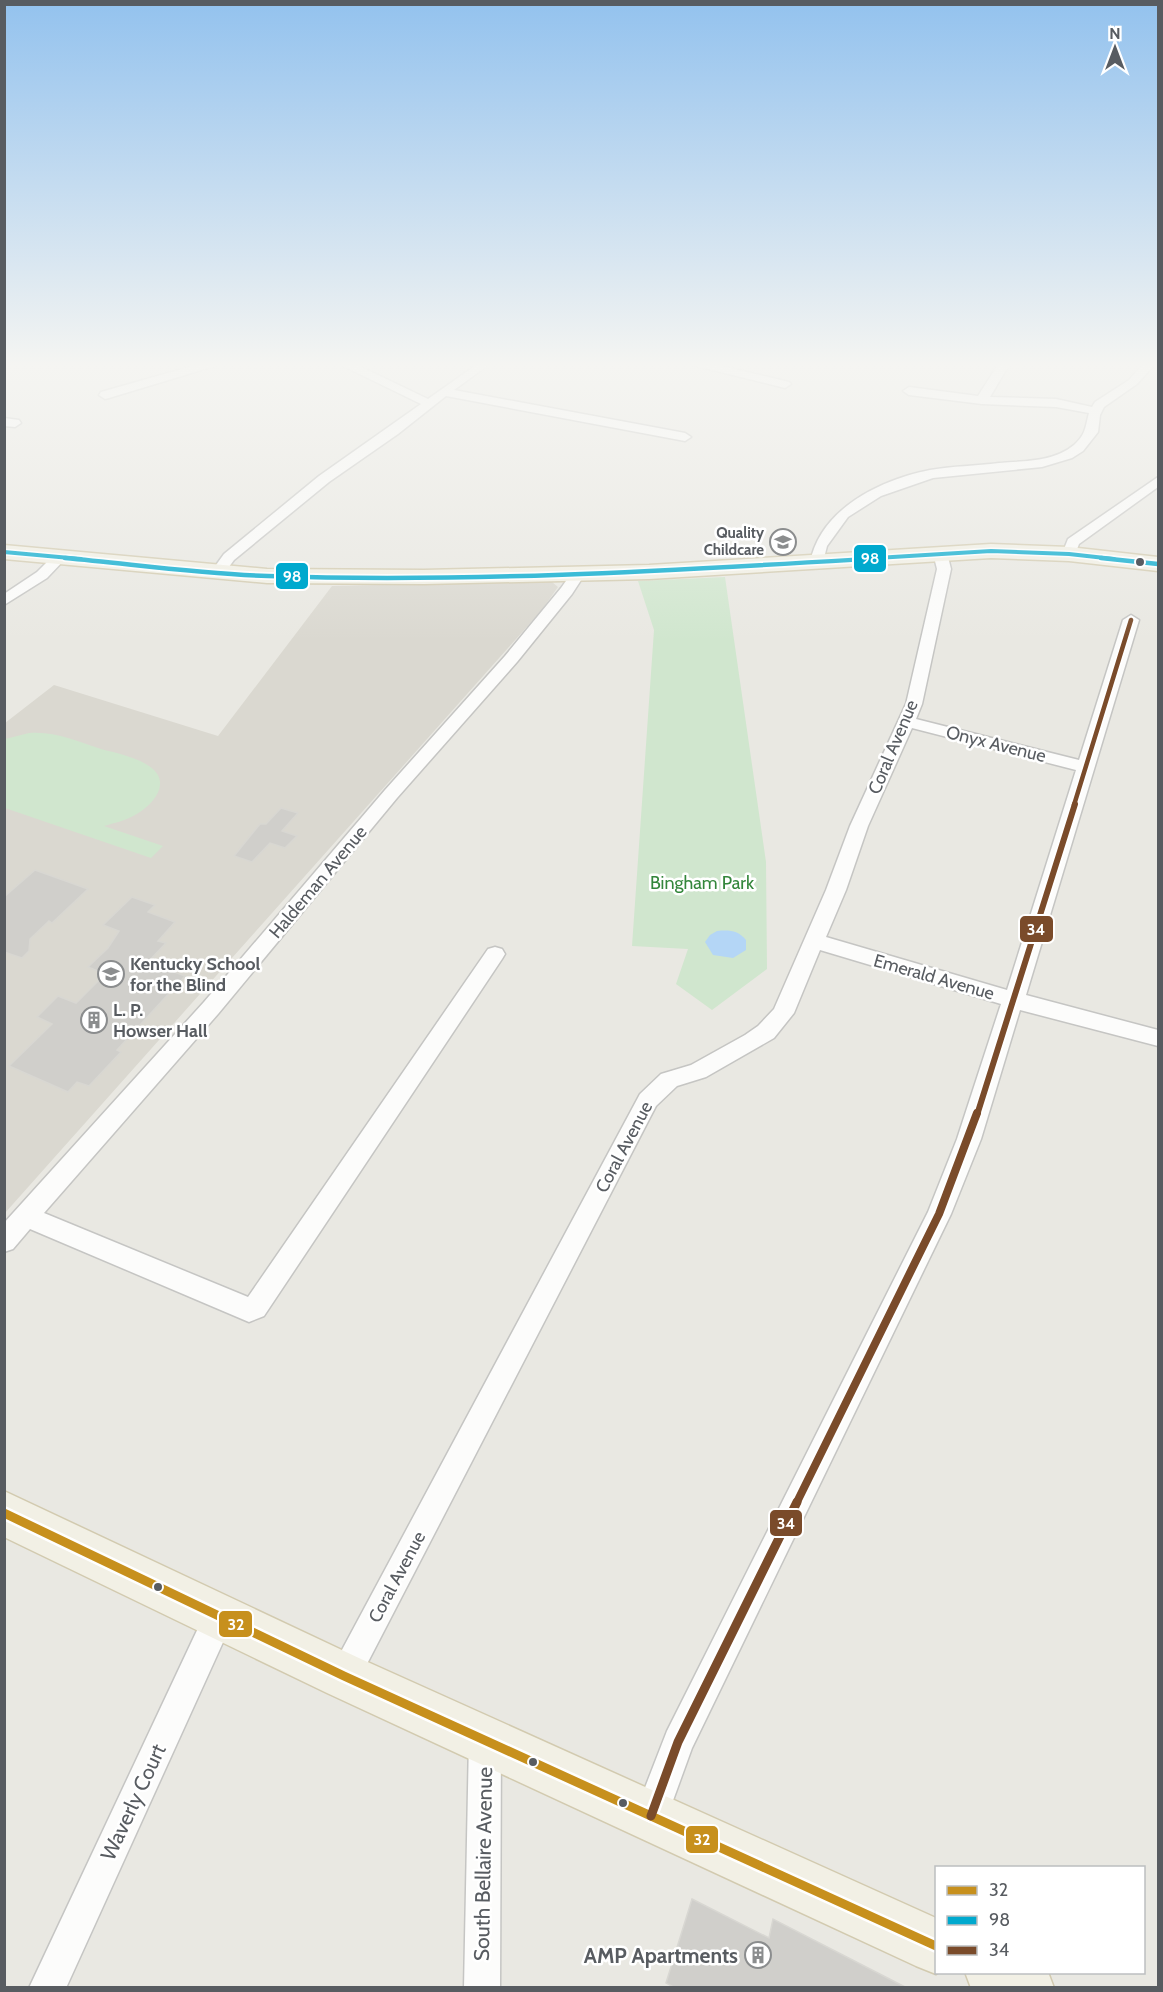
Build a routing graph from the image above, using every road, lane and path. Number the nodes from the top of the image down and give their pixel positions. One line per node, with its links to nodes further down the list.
1 (358, 456): 10 (street)
2 (1065, 456): 8 (street)
3 (1158, 481): 6 (street)
4 (4, 552): 7 (main road)
5 (940, 553): 6 (main road); 8 (main road); 14 (street, Coral Avenue)
6 (1069, 554): 9 (main road)
7 (60, 557): 10 (main road); 12 (street)
8 (817, 562): 11 (main road)
9 (1158, 564)
10 (218, 572): 11 (main road)
11 (578, 574): 20 (street, Haldeman Avenue)
12 (4, 601)
13 (1131, 620): 15 (street)
14 (907, 722): 15 (street, Onyx Avenue); 16 (street, Coral Avenue)
15 (1086, 767): 18 (street)
16 (814, 940): 18 (street, Emerald Avenue); 24 (street, Coral Avenue)
17 (495, 954): 20 (street)
18 (1013, 1000): 19 (street, Emerald Avenue); 26 (street)
19 (1158, 1038)
20 (26, 1216): 21 (street, Haldeman Avenue)
21 (4, 1241)
22 (4, 1513): 23 (main road)
23 (219, 1618): 24 (main road); 29 (street, Waverly Court)
24 (344, 1676): 25 (main road)
25 (485, 1740): 26 (main road); 30 (street, South Bellaire Avenue)
26 (651, 1816): 27 (main road)
27 (935, 1947)
28 (997, 1974): 31 (main road)
29 (47, 1988)
30 (482, 1988)
31 (1026, 1988)

